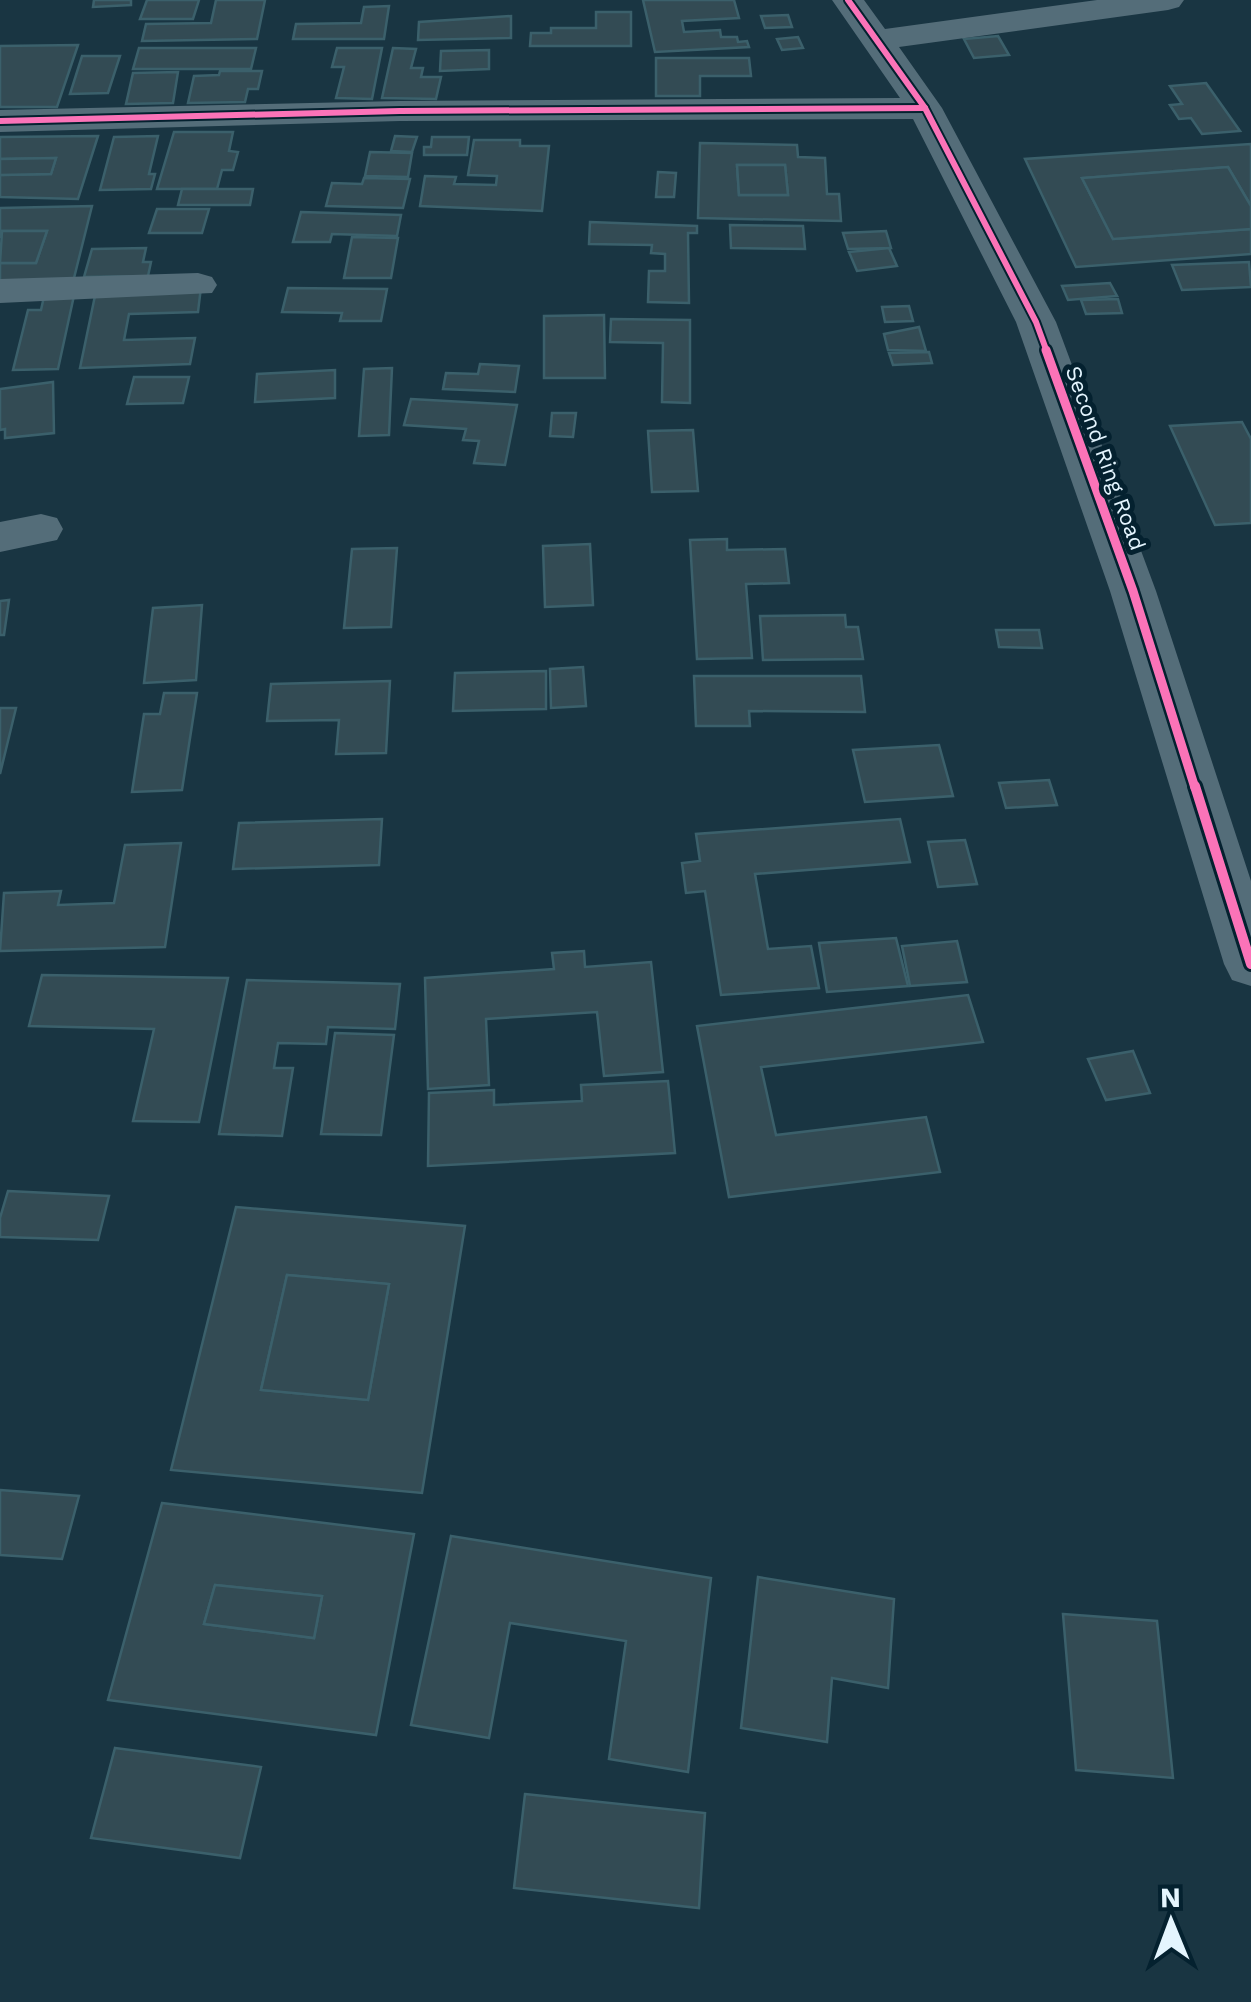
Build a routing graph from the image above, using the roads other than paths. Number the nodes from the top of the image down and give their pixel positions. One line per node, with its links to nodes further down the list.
1 (848, 0): 3 (street, Second Ring Road)
2 (1168, 0): 3 (street)
3 (878, 40): 4 (street, Second Ring Road)
4 (925, 108): 5 (street); 8 (street, Second Ring Road)
5 (0, 121)
6 (198, 285): 7 (street)
7 (0, 291)
8 (1251, 964)

